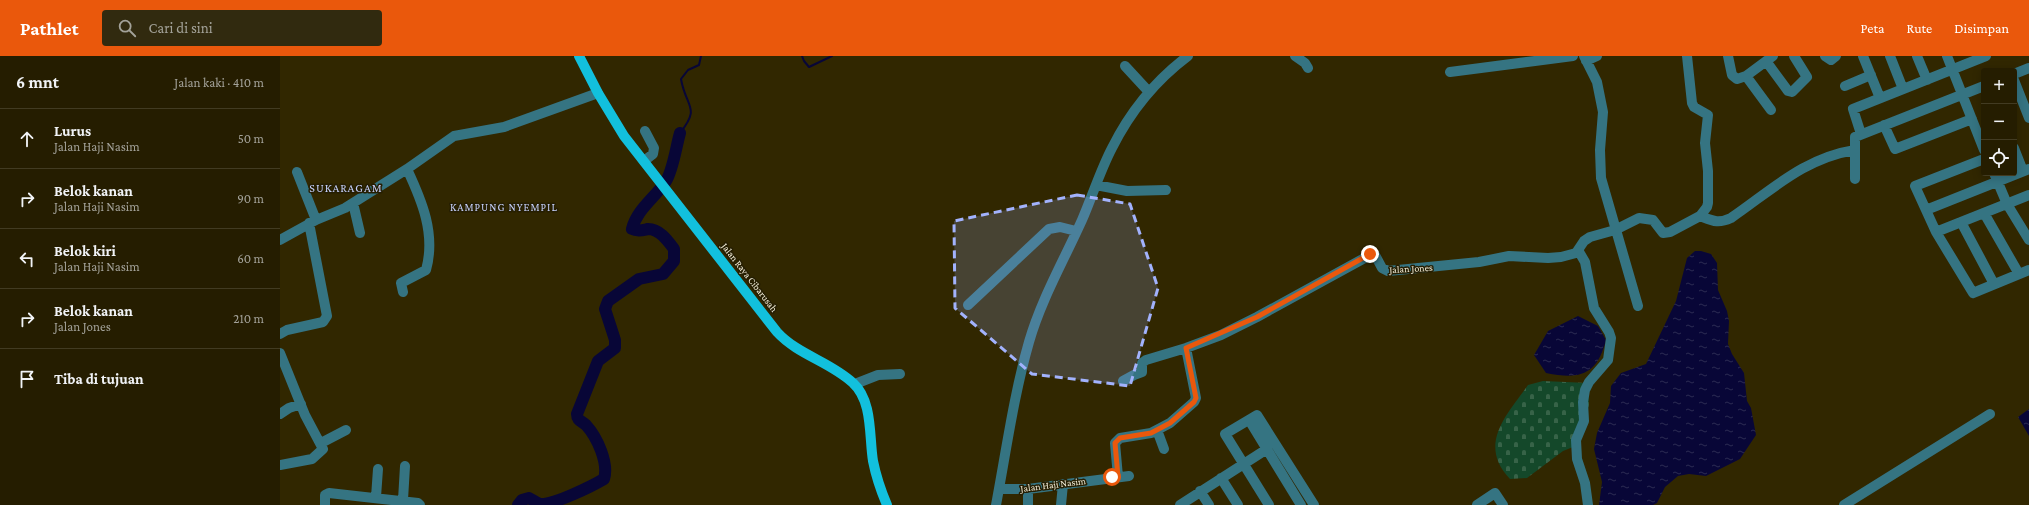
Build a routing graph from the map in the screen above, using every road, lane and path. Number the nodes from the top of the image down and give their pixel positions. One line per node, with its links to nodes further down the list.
1 (579, 56): 33 (main road, Jalan Raya Cibarusah)
2 (1188, 56): 32 (street)
3 (1296, 56): 20 (street)
4 (1573, 56): 18 (street)
5 (1597, 56): 16 (street)
6 (1687, 56): 59 (street)
7 (1728, 56): 26 (street)
8 (1794, 56): 17 (street)
9 (1825, 56): 10 (street)
10 (1836, 56)
11 (1863, 56): 25 (street)
12 (1890, 56): 31 (street)
13 (1917, 56): 27 (street)
14 (1947, 56): 22 (street)
15 (1980, 57): 22 (street)
16 (1585, 58): 62 (street)
17 (1769, 58): 26 (street)
18 (1499, 61): 23 (street)
19 (1125, 66): 32 (street)
20 (1308, 68)
21 (2029, 68): 24 (street)
22 (1952, 70): 27 (street); 34 (street)
23 (1450, 72)
24 (2017, 73)
25 (1870, 75): 28 (street); 35 (street)
26 (1746, 76): 36 (street)
27 (1927, 80): 31 (street)
28 (1845, 86)
29 (1981, 87): 34 (street)
30 (2017, 88): 37 (street)
31 (1903, 89): 35 (street)
32 (1149, 92): 52 (street)
33 (598, 93): 46 (main road, Jalan Raya Cibarusah); 47 (street)
34 (1962, 95): 38 (street); 39 (street)
35 (1880, 98): 41 (street)
36 (1771, 110)
37 (2029, 118)
38 (1972, 119): 39 (street); 42 (street)
39 (1884, 125): 41 (street)
40 (645, 131): 46 (street)
41 (1861, 134): 43 (street)
42 (1981, 142)
43 (1855, 150): 51 (street); 59 (street)
44 (2017, 154): 48 (street)
45 (1981, 160): 57 (street)
46 (644, 161): 80 (main road, Jalan Raya Cibarusah)
47 (407, 169): 55 (street); 72 (street)
48 (2026, 170): 50 (street)
49 (297, 172): 60 (street)
50 (1995, 177): 56 (street); 57 (street)
51 (1855, 178)
52 (1096, 186): 53 (street); 63 (street)
53 (1166, 190)
54 (2029, 196): 56 (street)
55 (353, 203): 60 (street); 65 (street)
56 (2007, 204): 58 (street); 67 (street)
57 (1926, 210): 64 (street)
58 (1984, 213): 61 (street); 70 (street)
59 (1700, 216): 62 (street, Jalan Jones)
60 (312, 221): 66 (street); 75 (street)
61 (1961, 222): 64 (street); 71 (street)
62 (1615, 230): 68 (street, Jalan Jones); 74 (street)
63 (1076, 231): 73 (street); 98 (street)
64 (1936, 232): 71 (street)
65 (360, 233)
66 (280, 240)
67 (2029, 240)
68 (1578, 250): 76 (street, Jalan Jones); 117 (street)
69 (2029, 270): 70 (street)
70 (2019, 274): 71 (street)
71 (1994, 284)
72 (403, 292)
73 (968, 305)
74 (1638, 306)
75 (280, 334)
76 (1186, 348): 79 (street, Jalan Jones); 86 (street)
77 (280, 353): 81 (street)
78 (900, 374): 80 (street)
79 (1123, 381)
80 (855, 384): 105 (main road, Jalan Raya Cibarusah)
81 (301, 404): 82 (street); 87 (street)
82 (280, 414)
83 (1990, 414): 118 (street)
84 (1249, 420): 89 (street); 90 (street); 114 (street)
85 (346, 430): 87 (street)
86 (1157, 430): 88 (street); 95 (street)
87 (321, 443): 91 (street)
88 (1164, 449)
89 (1267, 449): 90 (street); 113 (street)
90 (1243, 464): 96 (street); 112 (street)
91 (280, 465)
92 (405, 466): 102 (street)
93 (378, 469): 101 (street)
94 (1129, 476): 95 (street, Jalan Haji Nasim)
95 (1118, 477): 97 (street, Jalan Haji Nasim)
96 (1221, 478): 100 (street); 111 (street)
97 (1062, 484): 99 (street, Jalan Haji Nasim); 108 (street)
98 (999, 489): 99 (street, Jalan Haji Nasim); 106 (street)
99 (1028, 489): 107 (street)
100 (1200, 491): 109 (street); 110 (street)
101 (376, 497): 102 (street); 103 (street)
102 (403, 500): 104 (street)
103 (325, 505)
104 (420, 505)
105 (887, 505)
106 (996, 505)
107 (1028, 505)
108 (1061, 505)
109 (1180, 505)
110 (1208, 505)
111 (1238, 505)
112 (1269, 505)
113 (1301, 505)
114 (1314, 505)
115 (1477, 505): 116 (street)
116 (1502, 505)
117 (1588, 505)
118 (1844, 505)

